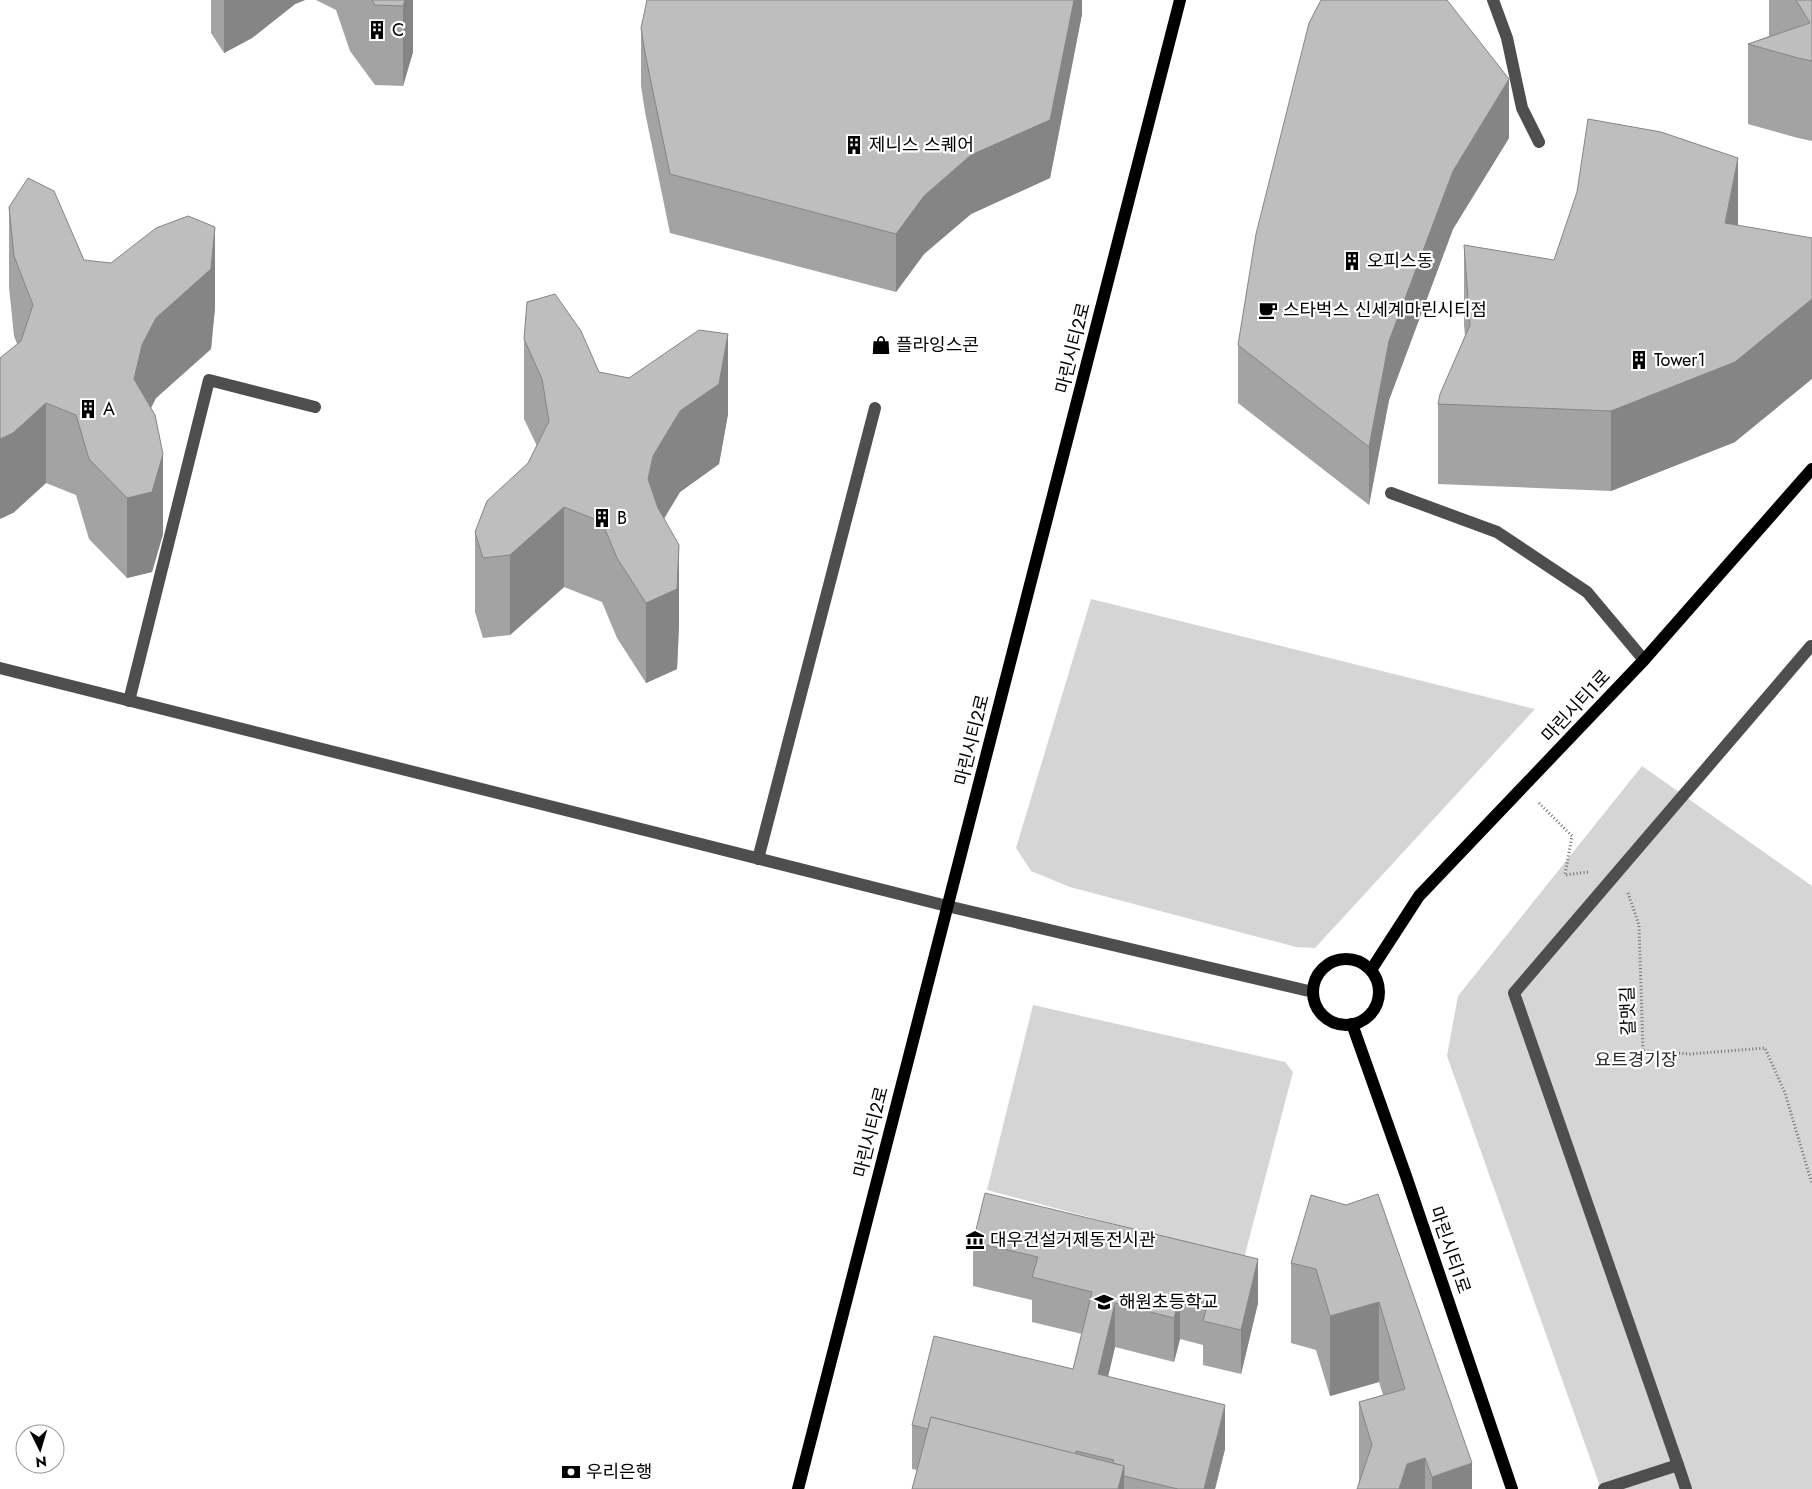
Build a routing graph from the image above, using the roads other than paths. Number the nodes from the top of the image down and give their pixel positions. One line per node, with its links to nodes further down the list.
1 (1180, 0): 13 (main road, 마린시티2로)
2 (1493, 0): 3 (street)
3 (1539, 142)
4 (315, 407): 11 (street)
5 (875, 408): 12 (street)
6 (1812, 469): 9 (main road, 마린시티1로)
7 (1391, 493): 9 (street)
8 (1811, 646): 17 (street)
9 (1644, 660): 14 (main road, 마린시티1로)
10 (0, 668): 11 (street)
11 (129, 701): 12 (street)
12 (758, 859): 13 (street)
13 (947, 906): 15 (street); 18 (main road, 마린시티2로)
14 (1371, 970): 15 (main road); 16 (main road)
15 (1312, 992): 16 (main road)
16 (1352, 1024): 19 (main road, 마린시티1로)
17 (1678, 1465): 20 (street); 21 (street)
18 (798, 1489)
19 (1512, 1489)
20 (1604, 1489)
21 (1686, 1489)

